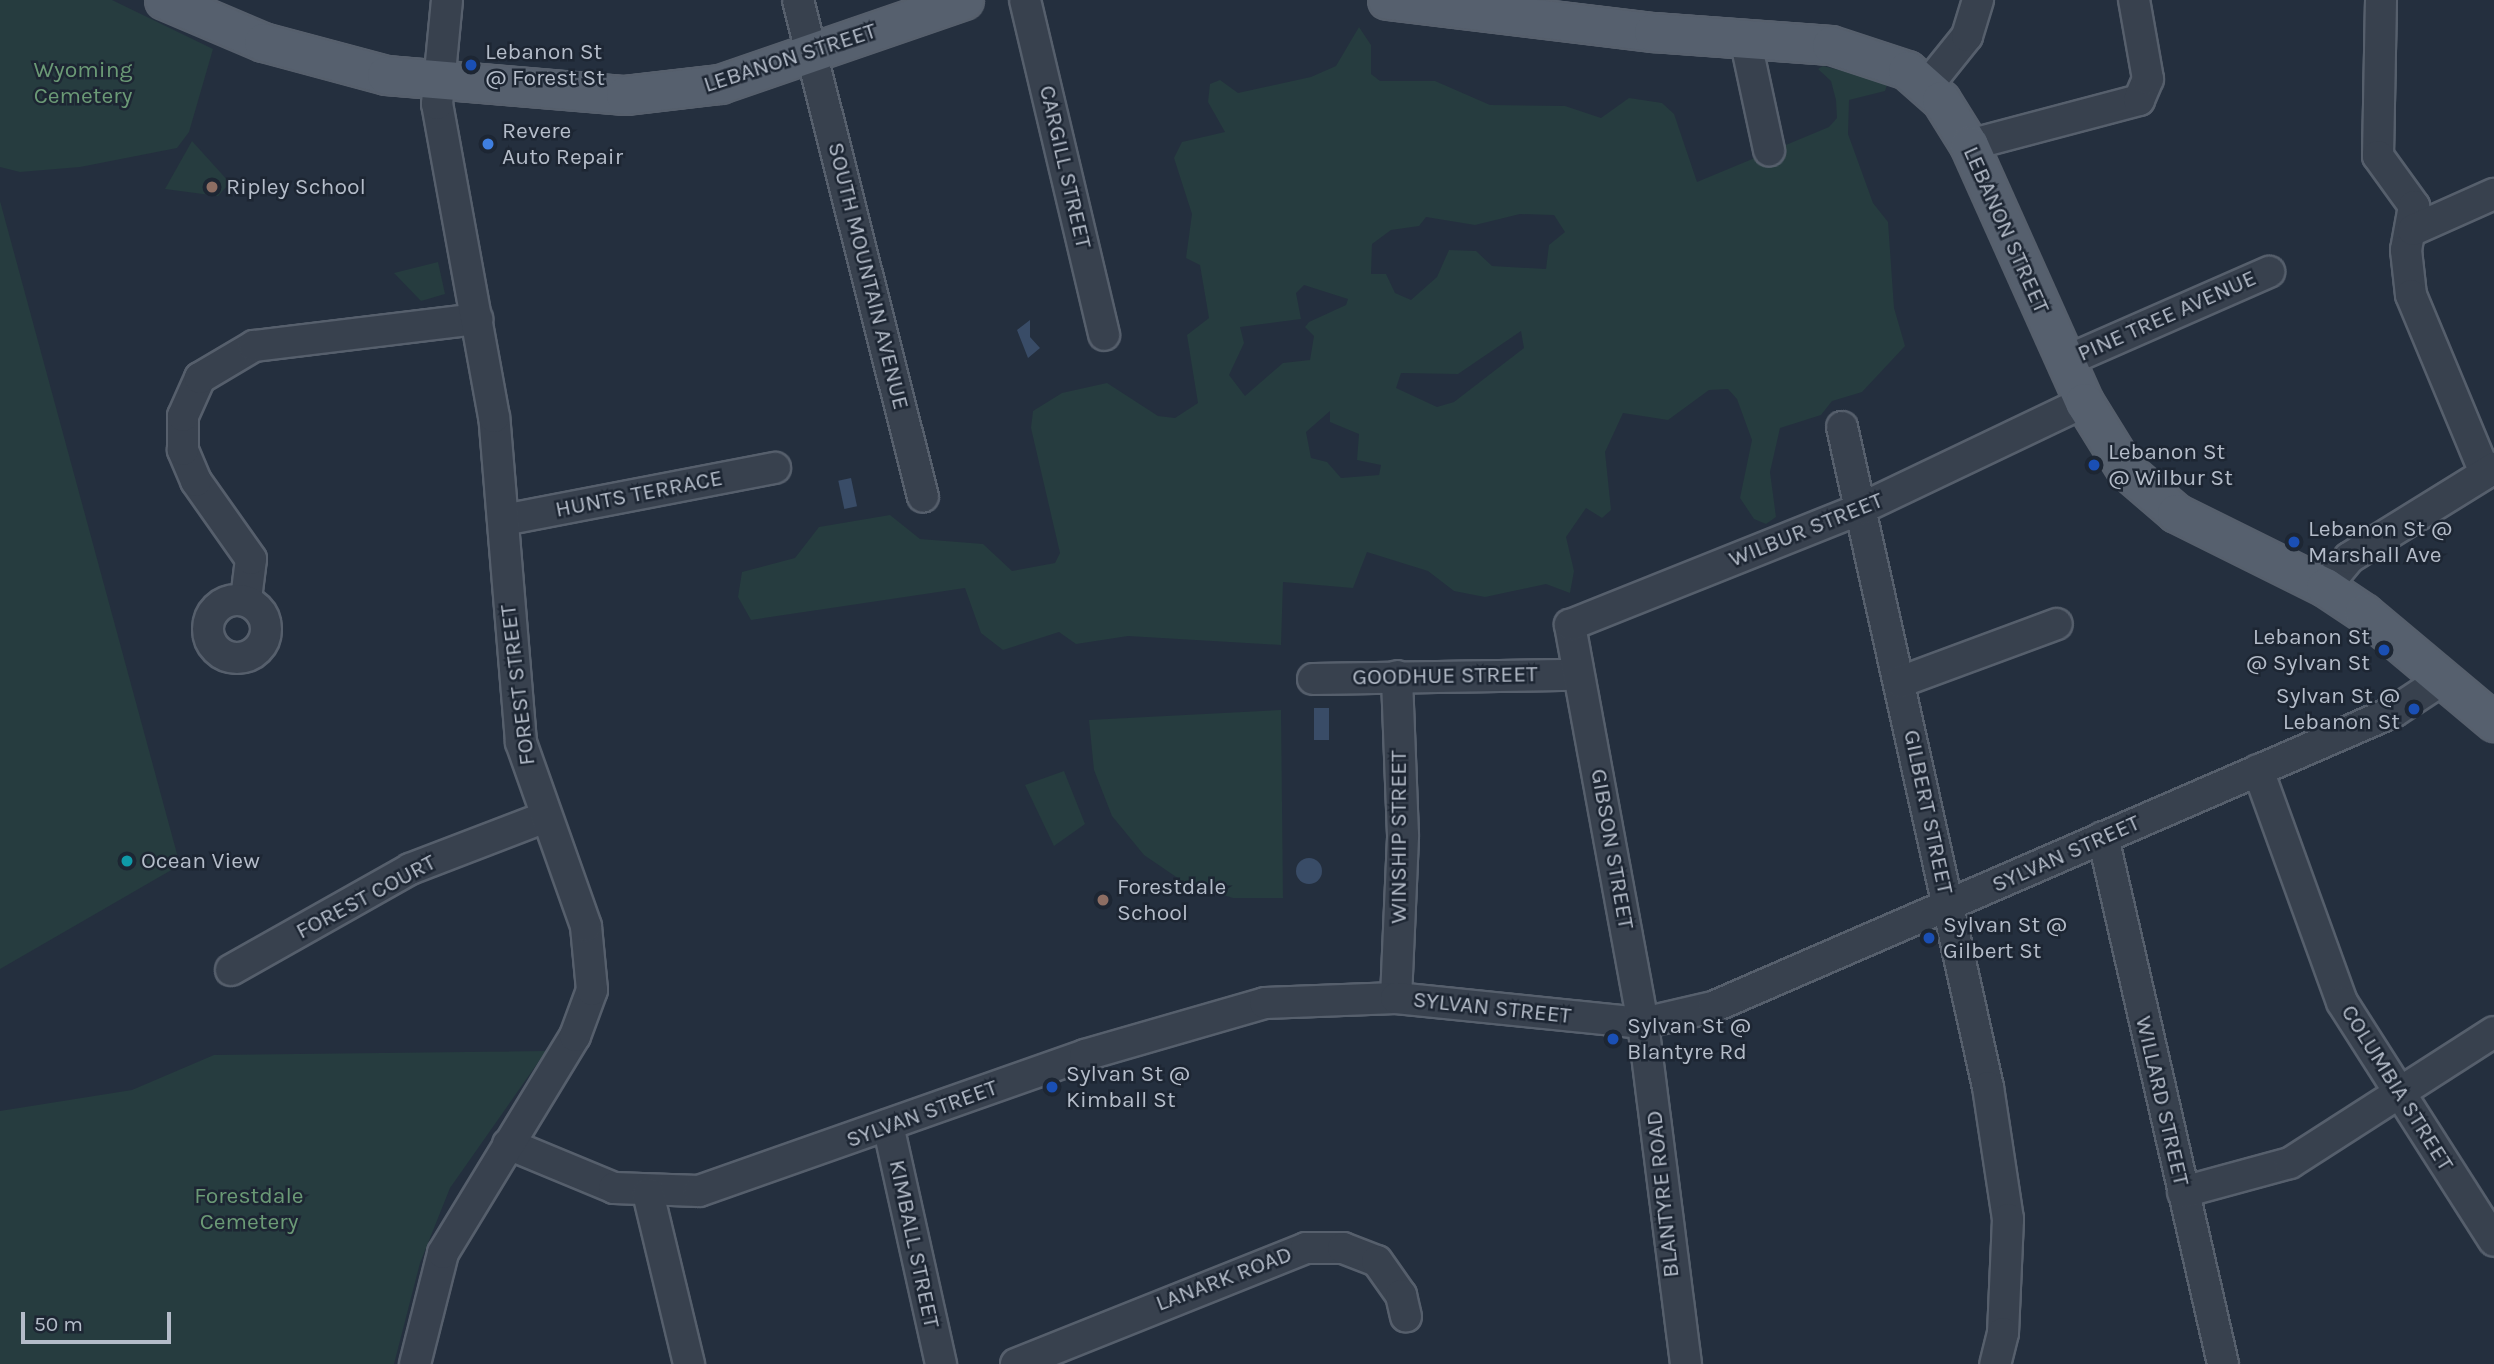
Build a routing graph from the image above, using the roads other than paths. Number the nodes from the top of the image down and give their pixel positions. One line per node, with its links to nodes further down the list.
1 (164, 0): 12 (main road, LEBANON STREET)
2 (447, 0): 12 (street, FOREST STREET)
3 (798, 0): 11 (street, SOUTH MOUNTAIN AVENUE)
4 (964, 0): 11 (main road, LEBANON STREET)
5 (1025, 0): 20 (street, CARGILL STREET)
6 (1387, 0): 10 (main road, LEBANON STREET)
7 (1978, 0): 13 (street)
8 (2134, 0): 14 (street)
9 (2381, 0): 17 (street)
10 (1745, 38): 13 (main road, LEBANON STREET); 15 (street)
11 (812, 55): 12 (main road, LEBANON STREET); 26 (street, SOUTH MOUNTAIN AVENUE)
12 (436, 83): 19 (street, FOREST STREET)
13 (1927, 86): 14 (main road, LEBANON STREET)
14 (1969, 145): 21 (main road, LEBANON STREET)
15 (1769, 150)
16 (2494, 194): 17 (street)
17 (2413, 230): 25 (street)
18 (2269, 272): 21 (street, PINE TREE AVENUE)
19 (477, 319): 28 (street, FOREST STREET); 30 (street)
20 (1104, 335)
21 (2066, 361): 22 (main road, LEBANON STREET)
22 (2084, 402): 27 (street, WILBUR STREET); 29 (main road, LEBANON STREET)
23 (1842, 427): 27 (street, GILBERT STREET)
24 (775, 468): 28 (street, HUNTS TERRACE)
25 (2490, 471): 29 (street)
26 (923, 497)
27 (1862, 508): 32 (street, WILBUR STREET); 36 (street, GILBERT STREET)
28 (503, 520): 39 (street, FOREST STREET)
29 (2325, 587): 35 (main road, LEBANON STREET)
30 (246, 599)
31 (2057, 624): 36 (street)
32 (1577, 675): 33 (street, GOODHUE STREET); 44 (street, GIBSON STREET)
33 (1397, 676): 34 (street, GOODHUE STREET); 43 (street, WINSHIP STREET)
34 (1314, 678)
35 (2442, 680): 37 (main road, LEBANON STREET); 38 (street, SYLVAN STREET)
36 (1900, 682): 41 (street, GILBERT STREET)
37 (2494, 722)
38 (2258, 770): 40 (street, SYLVAN STREET); 46 (street, COLUMBIA STREET)
39 (543, 818): 42 (street, FOREST COURT); 48 (street, FOREST STREET)
40 (2103, 837): 41 (street, SYLVAN STREET); 49 (street, WILLARD STREET)
41 (1949, 907): 44 (street, SYLVAN STREET); 58 (street, GILBERT STREET)
42 (232, 970)
43 (1396, 998): 44 (street, SYLVAN STREET); 47 (street, SYLVAN STREET)
44 (1643, 1023): 57 (street, BLANTYRE ROAD)
45 (2494, 1031): 46 (street)
46 (2399, 1093): 49 (street); 51 (street, COLUMBIA STREET)
47 (888, 1125): 50 (street, SYLVAN STREET); 55 (street, KIMBALL STREET)
48 (508, 1144): 50 (street, SYLVAN STREET); 53 (street, FOREST STREET)
49 (2183, 1192): 59 (street, WILLARD STREET)
50 (648, 1193): 54 (street)
51 (2494, 1241)
52 (1406, 1316): 56 (street, LANARK ROAD)
53 (415, 1364)
54 (689, 1364)
55 (941, 1364)
56 (1016, 1364)
57 (1686, 1364)
58 (1995, 1364)
59 (2223, 1364)

